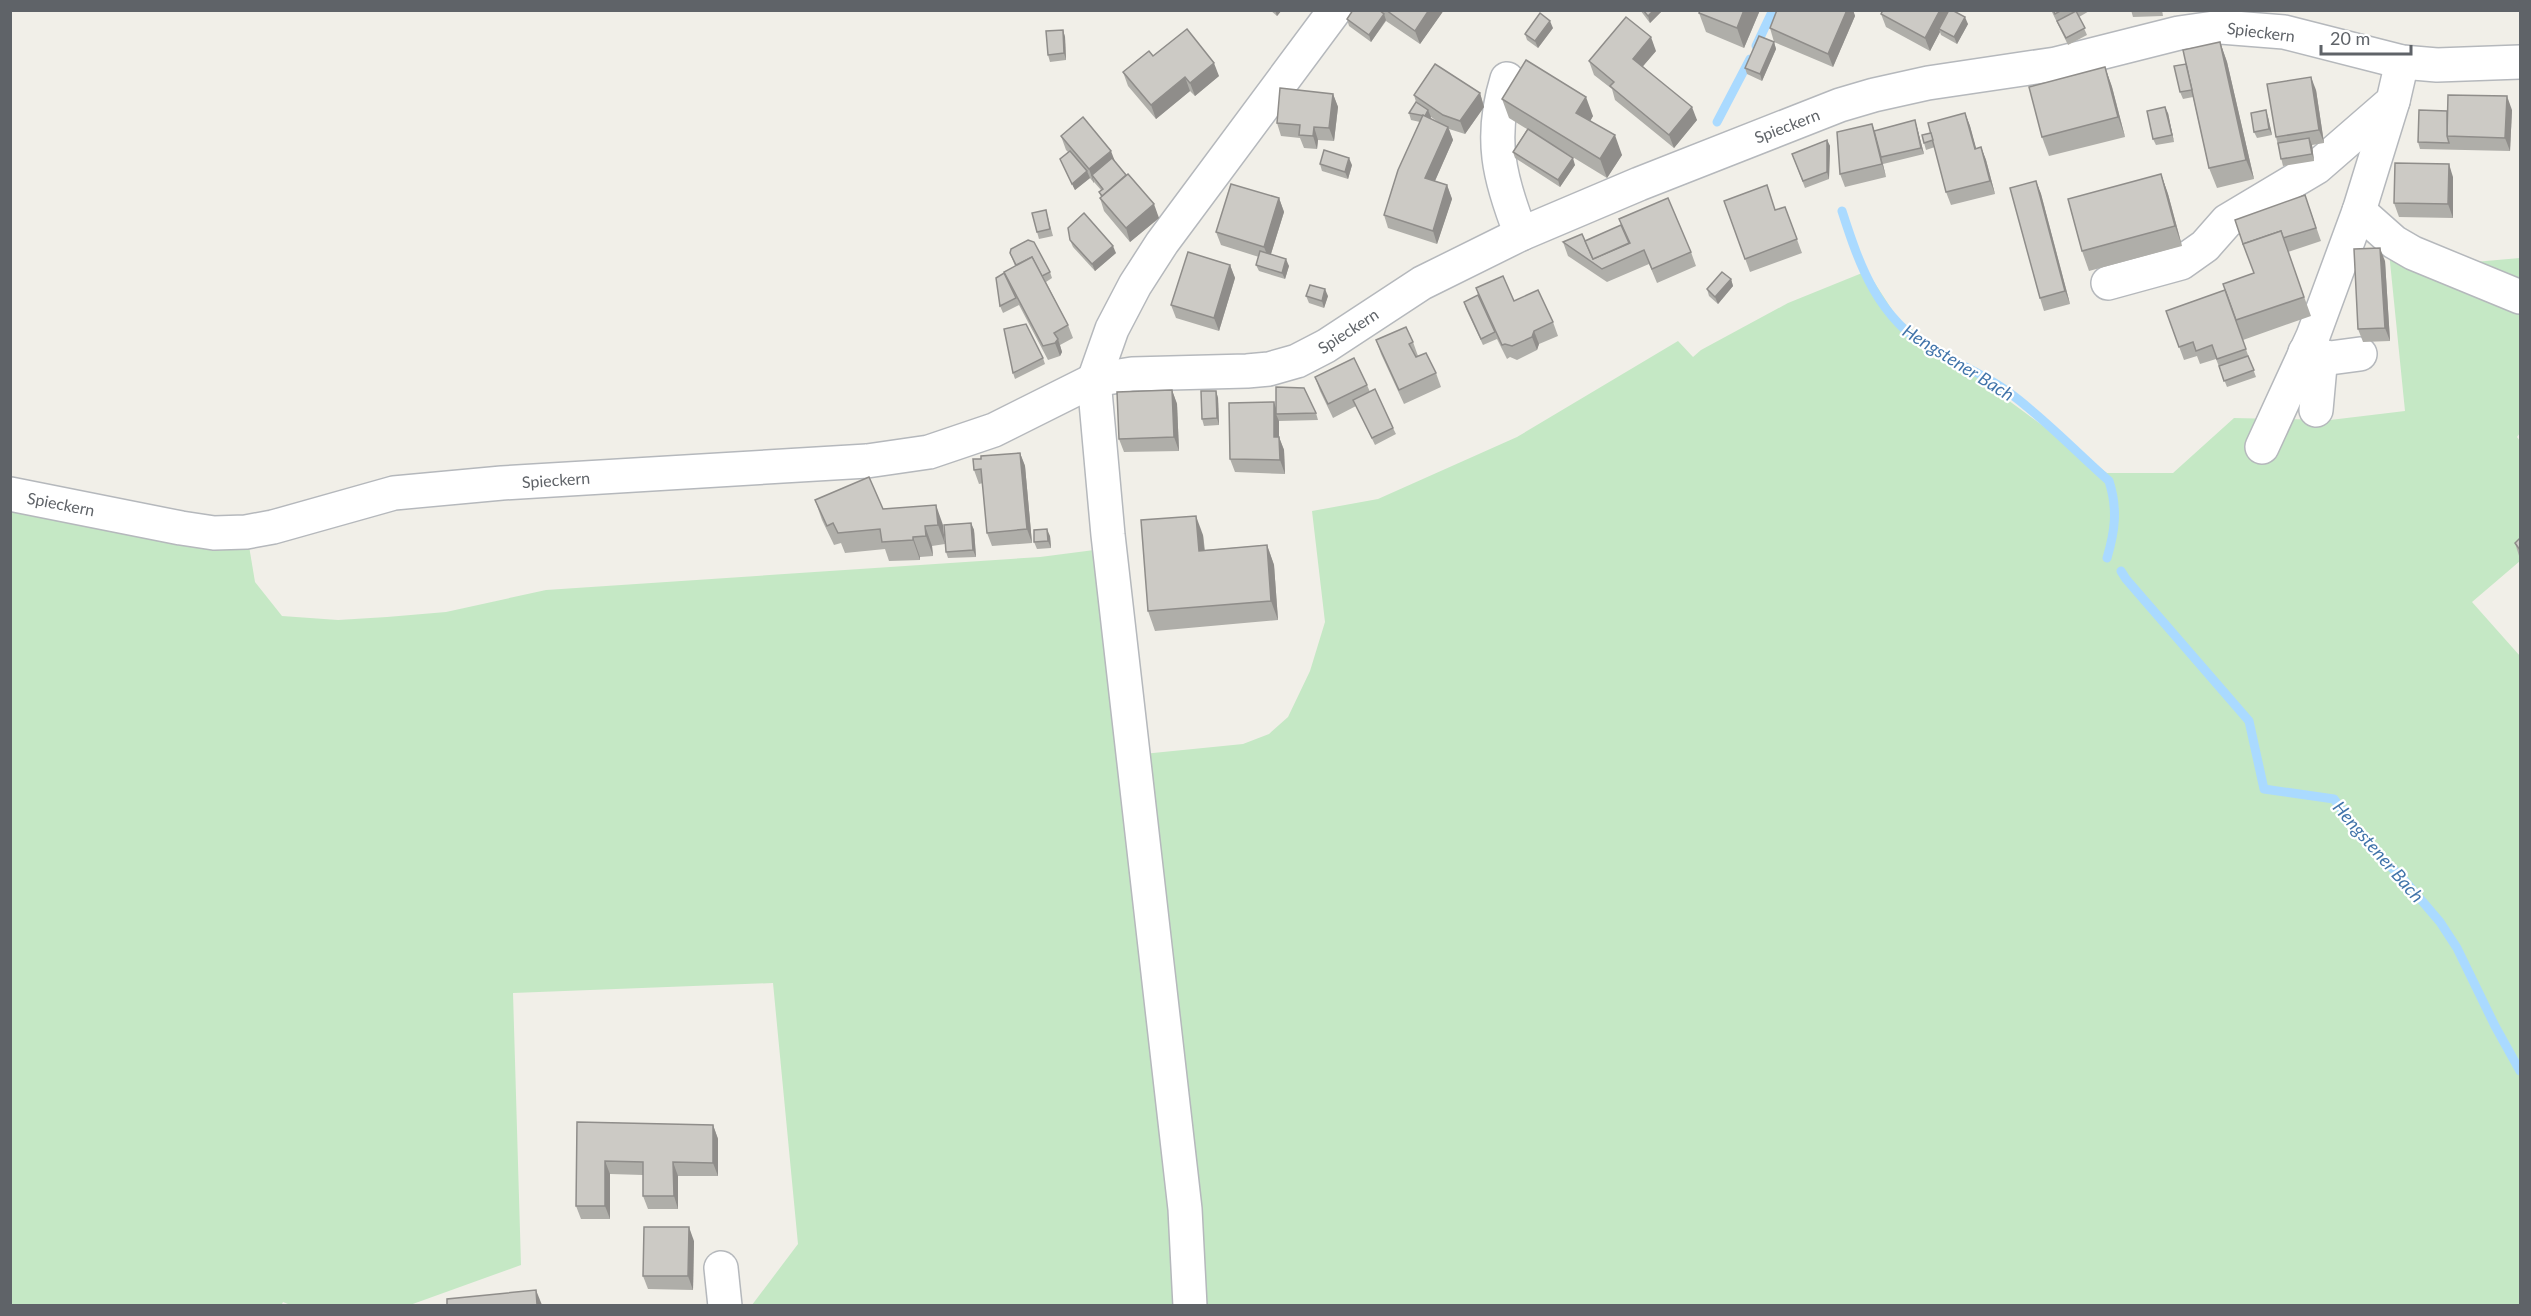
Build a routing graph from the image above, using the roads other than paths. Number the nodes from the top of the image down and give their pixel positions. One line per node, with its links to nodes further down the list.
1 (1335, 10): 12 (street)
2 (2403, 62): 3 (street, Spieckern); 5 (street); 7 (street, Spieckern)
3 (2520, 62)
4 (1507, 79): 7 (street)
5 (2393, 102): 6 (street); 8 (street)
6 (2359, 212): 9 (street); 10 (street)
7 (1521, 234): 12 (street, Spieckern)
8 (2108, 283)
9 (2520, 297)
10 (2313, 354): 11 (street); 13 (street); 14 (street)
11 (2360, 354)
12 (1094, 380): 15 (street, Spieckern); 18 (street)
13 (2316, 411)
14 (2262, 447)
15 (10, 494)
16 (721, 1268): 17 (street)
17 (725, 1305)
18 (1190, 1305)

